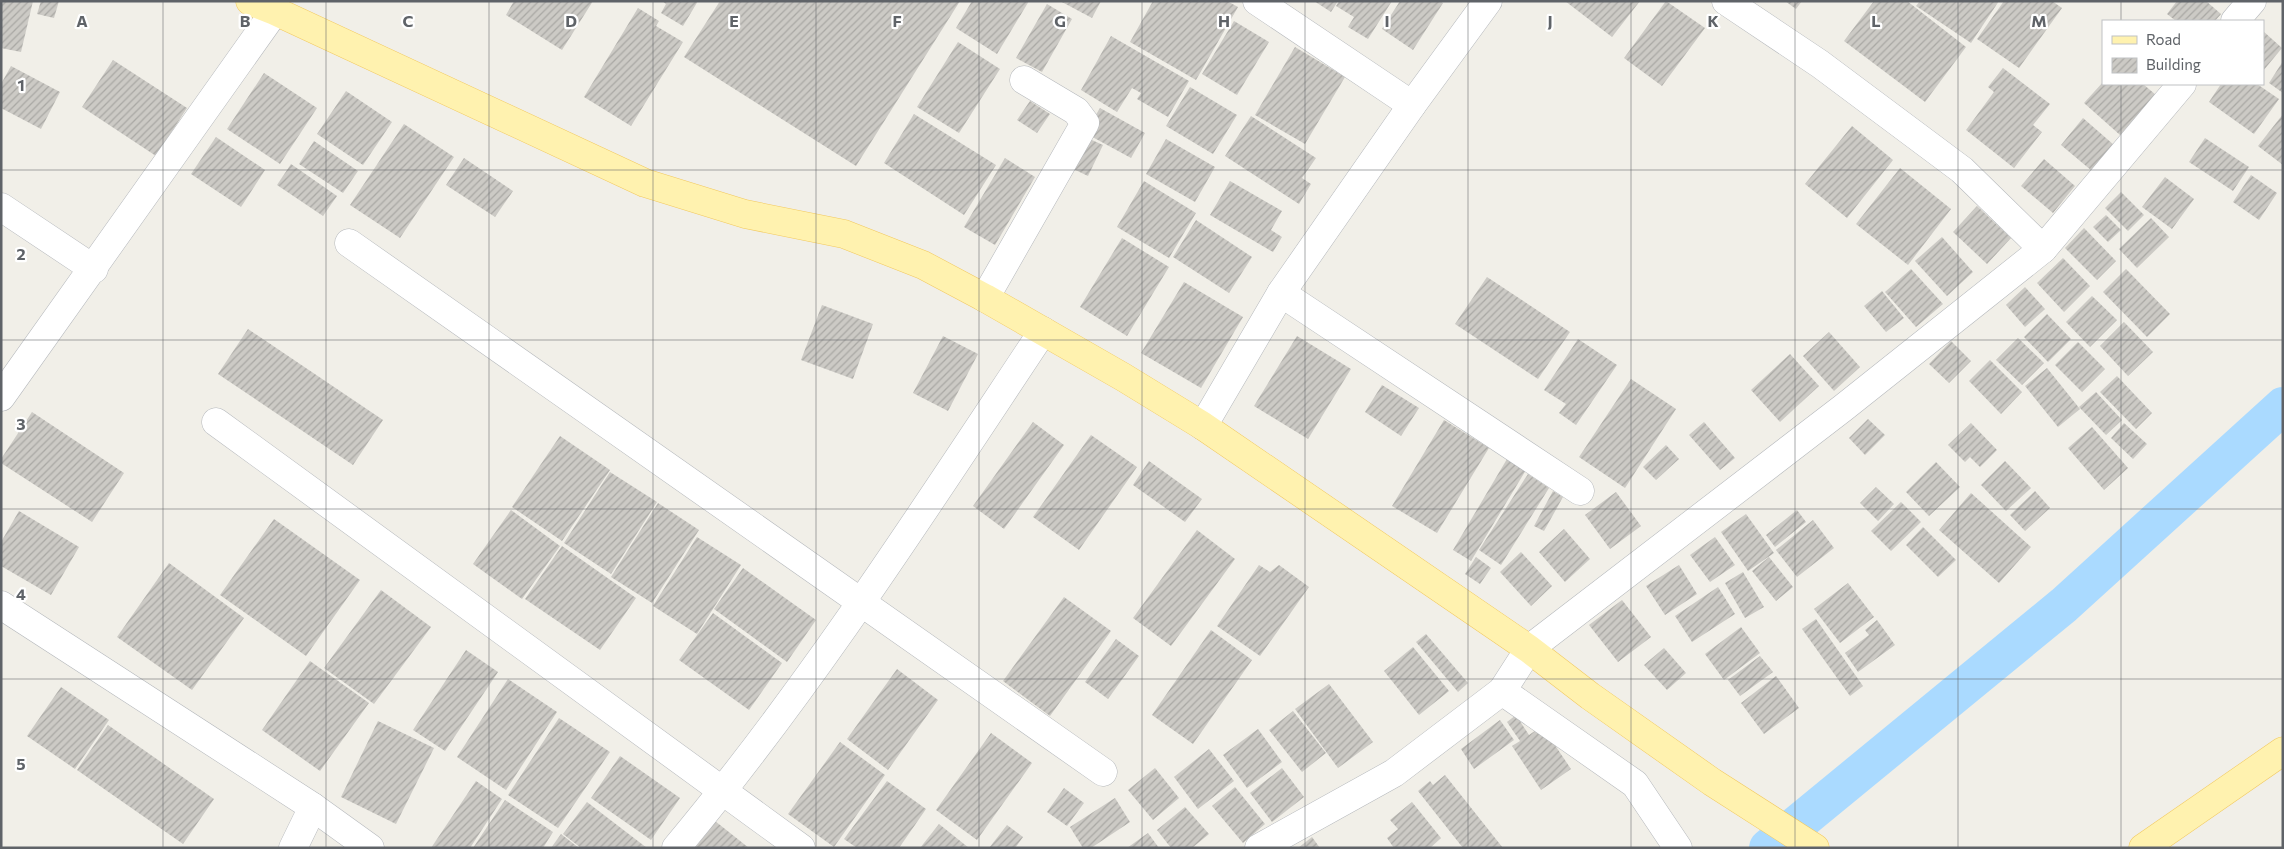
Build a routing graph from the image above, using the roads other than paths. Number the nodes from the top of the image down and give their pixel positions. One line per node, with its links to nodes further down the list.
1 (250, 1): 6 (main road)
2 (1257, 1): 10 (street)
3 (1726, 1): 13 (street)
4 (2252, 1): 7 (street)
5 (1487, 2): 10 (street)
6 (275, 11): 14 (street); 16 (main road)
7 (2236, 20)
8 (1024, 80): 16 (street)
9 (2181, 85): 13 (street)
10 (1412, 106): 15 (street)
11 (1, 207): 14 (street)
12 (350, 243): 22 (street)
13 (2043, 249): 24 (street)
14 (94, 269): 18 (street)
15 (1281, 293): 20 (street); 21 (street)
16 (985, 298): 17 (main road)
17 (1043, 331): 20 (main road); 22 (street)
18 (1, 398)
19 (216, 422): 28 (street)
20 (1203, 426): 24 (main road)
21 (1580, 491)
22 (862, 603): 27 (street); 28 (street)
23 (1, 605): 29 (street)
24 (1529, 648): 25 (street); 36 (main road)
25 (1502, 691): 34 (street); 35 (street)
26 (2283, 751): 37 (main road)
27 (1103, 772)
28 (723, 791): 32 (street); 33 (street)
29 (313, 807): 30 (street); 31 (street)
30 (293, 848)
31 (370, 848)
32 (676, 848)
33 (802, 848)
34 (1259, 848)
35 (1678, 848)
36 (1815, 848)
37 (2143, 848)

